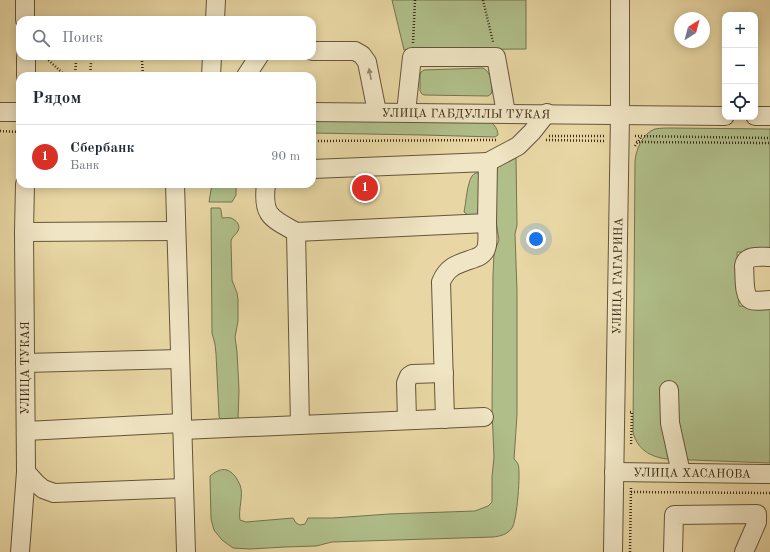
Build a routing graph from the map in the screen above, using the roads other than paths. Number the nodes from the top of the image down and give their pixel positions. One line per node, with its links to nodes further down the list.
1 (25, 0): 4 (street)
2 (216, 0): 5 (street)
3 (620, 0): 20 (street, УЛИЦА ГАГАРИНА)
4 (25, 16)
5 (215, 16)
6 (316, 51): 16 (street, one-way to 6)
7 (26, 60): 10 (street)
8 (212, 60): 11 (street)
9 (257, 60): 12 (street)
10 (26, 72)
11 (211, 72)
12 (249, 72)
13 (0, 112): 14 (street)
14 (16, 112)
15 (316, 112): 16 (street, УЛИЦА ГАБДУЛЛЫ ТУКАЯ)
16 (377, 112): 17 (street, УЛИЦА ГАБДУЛЛЫ ТУКАЯ)
17 (406, 112): 18 (street, УЛИЦА ГАБДУЛЛЫ ТУКАЯ); 18 (street)
18 (506, 113): 19 (street, УЛИЦА ГАБДУЛЛЫ ТУКАЯ)
19 (547, 114): 20 (street, УЛИЦА ГАБДУЛЛЫ ТУКАЯ); 24 (street)
20 (620, 115): 21 (street, УЛИЦА ГАБДУЛЛЫ ТУКАЯ); 46 (street, УЛИЦА ГАГАРИНА)
21 (722, 116)
22 (758, 116): 23 (street)
23 (770, 116)
24 (488, 162): 25 (street); 29 (street)
25 (316, 169)
26 (25, 188): 31 (street, УЛИЦА ТУКАЯ)
27 (175, 188): 30 (street)
28 (266, 188): 32 (street)
29 (487, 224): 32 (street); 37 (street)
30 (176, 231): 31 (street); 35 (street)
31 (24, 232): 36 (street, УЛИЦА ТУКАЯ)
32 (296, 232): 42 (street)
33 (770, 257): 34 (street)
34 (770, 300)
35 (180, 359): 36 (street); 43 (street)
36 (25, 363): 44 (street, УЛИЦА ТУКАЯ)
37 (444, 373): 40 (street); 41 (street)
38 (669, 390): 47 (street)
39 (484, 417): 40 (street)
40 (445, 419): 41 (street)
41 (407, 420): 42 (street)
42 (300, 425): 43 (street)
43 (182, 427): 44 (street); 49 (street)
44 (26, 431): 45 (street, УЛИЦА ТУКАЯ)
45 (26, 472): 49 (street); 50 (street, УЛИЦА ТУКАЯ)
46 (614, 472): 47 (street, УЛИЦА ХАСАНОВА); 52 (street, УЛИЦА ГАГАРИНА)
47 (681, 473): 48 (street, УЛИЦА ХАСАНОВА)
48 (770, 474)
49 (184, 488): 51 (street)
50 (20, 552)
51 (186, 552)
52 (613, 552)
53 (673, 552): 54 (street)
54 (744, 552)

